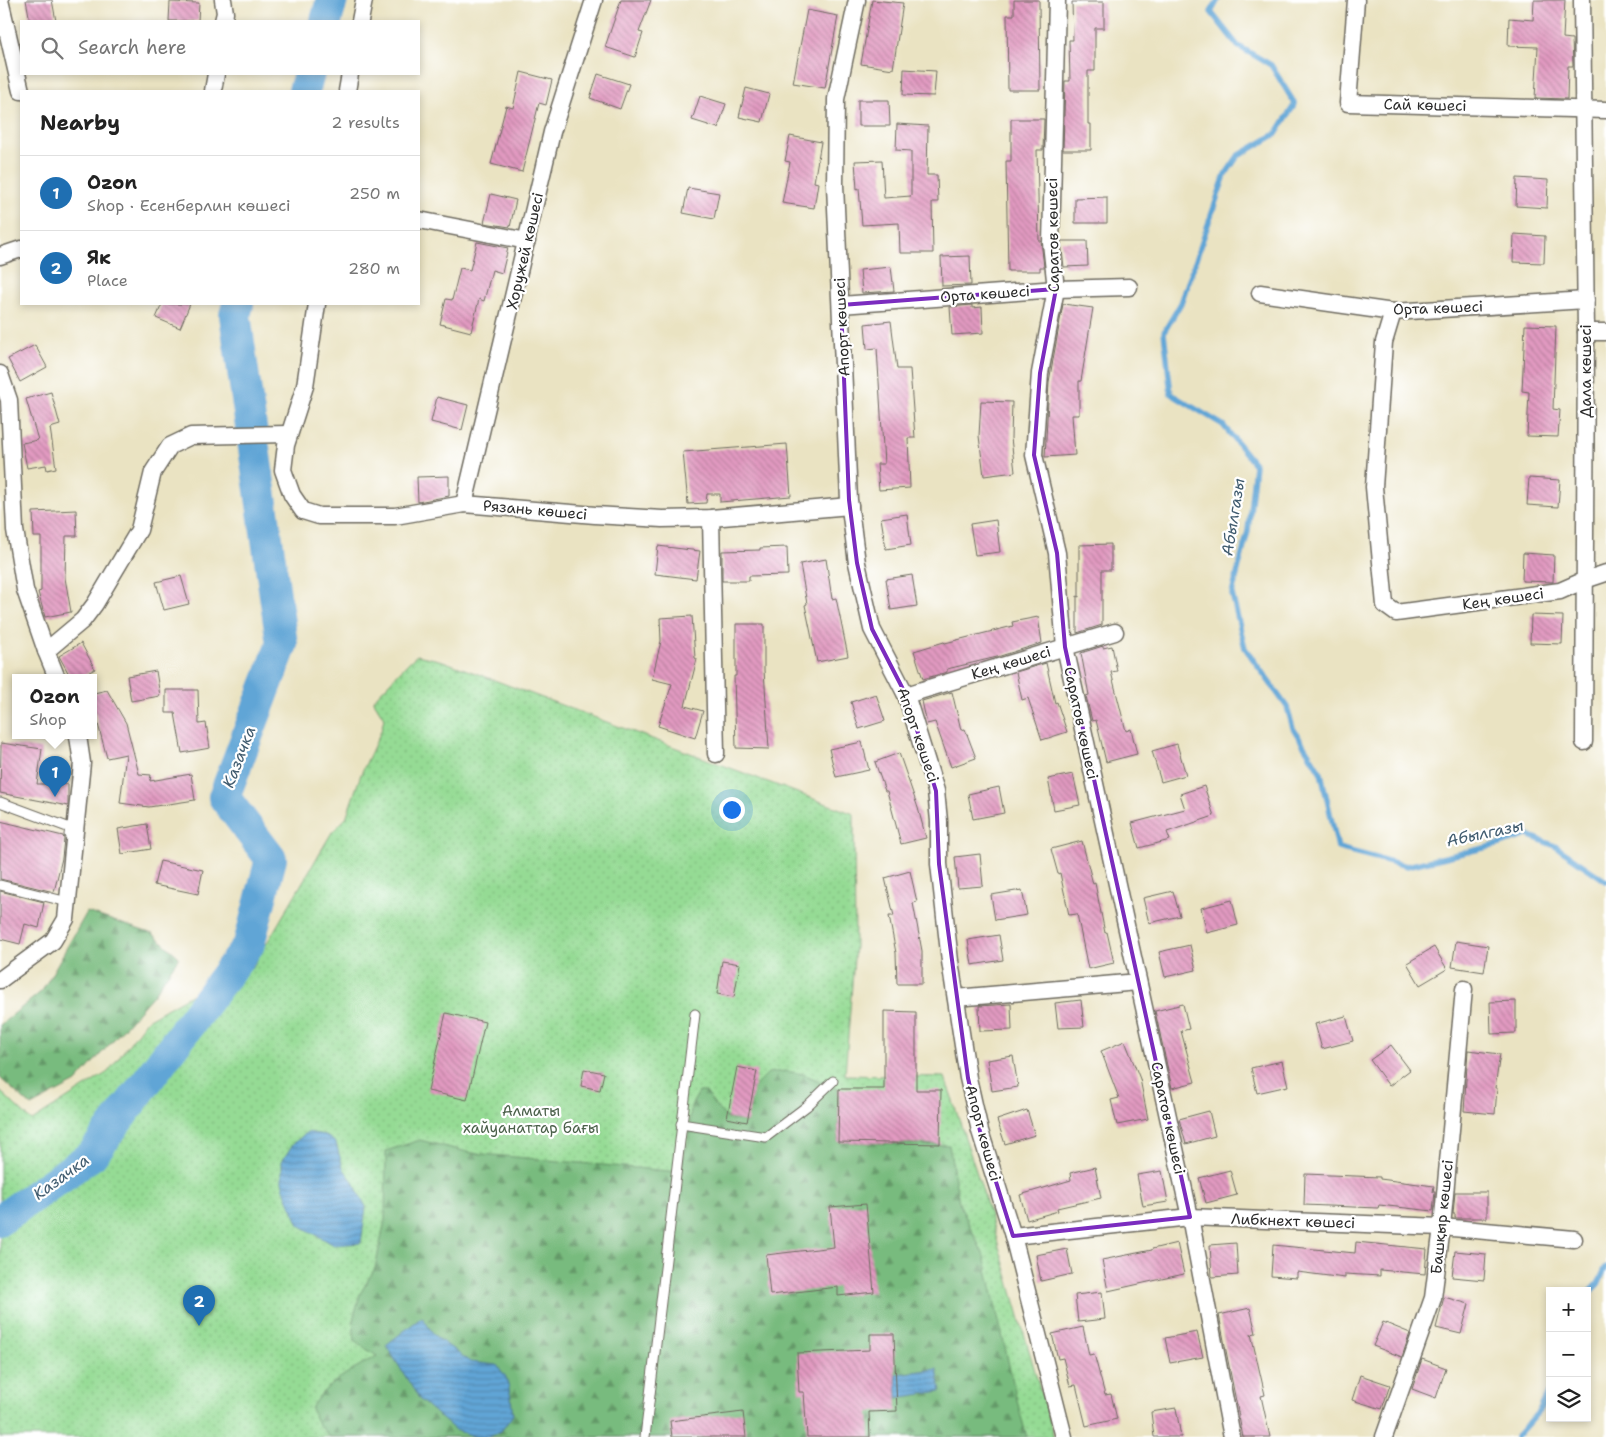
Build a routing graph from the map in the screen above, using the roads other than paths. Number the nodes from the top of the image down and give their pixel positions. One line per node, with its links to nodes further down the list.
1 (0, 0): 13 (street)
2 (223, 0): 9 (street)
3 (364, 0): 10 (street)
4 (594, 0): 19 (street, Хоружей көшесі)
5 (856, 0): 27 (street, Апорт көшесі)
6 (1057, 0): 23 (street, Саратов көшесі)
7 (1356, 0): 16 (street, Сай көшесі)
8 (1582, 0): 16 (street, Дала көшесі)
9 (224, 20)
10 (360, 20)
11 (216, 75): 14 (street)
12 (350, 75): 15 (street)
13 (21, 90)
14 (213, 90)
15 (348, 90)
16 (1584, 109): 17 (street, Сай көшесі); 25 (street, Дала көшесі)
17 (1606, 110)
18 (420, 220): 19 (street)
19 (527, 241): 33 (street, Хоружей көшесі)
20 (20, 249): 21 (street)
21 (0, 256)
22 (1129, 287): 23 (street, Орта көшесі)
23 (1056, 289): 27 (street, Орта көшесі); 39 (street, Саратов көшесі)
24 (1260, 293): 28 (street, Орта көшесі)
25 (1586, 300): 28 (street, Орта көшесі); 29 (street, Дала көшесі)
26 (318, 305): 32 (street, Рязань көшесі)
27 (841, 305): 34 (street, Апорт көшесі)
28 (1393, 312): 37 (street, Кең көшесі)
29 (1586, 332): 30 (street); 37 (street, Дала көшесі)
30 (1606, 332)
31 (0, 374): 40 (street)
32 (282, 434): 33 (street, Рязань көшесі); 40 (street)
33 (464, 504): 35 (street, Рязань көшесі)
34 (850, 506): 35 (street, Рязань көшесі); 42 (street, Апорт көшесі)
35 (711, 518): 45 (street)
36 (1606, 573): 37 (street, Кең көшесі)
37 (1585, 580): 44 (street, Дала көшесі)
38 (1115, 632): 39 (street, Кең көшесі)
39 (1065, 647): 42 (street, Кең көшесі); 50 (street, Саратов көшесі)
40 (46, 651): 41 (street)
41 (55, 674)
42 (906, 695): 52 (street, Апорт көшесі)
43 (78, 739): 48 (street)
44 (1584, 742)
45 (716, 754)
46 (0, 802): 48 (lane)
47 (0, 884): 48 (lane)
48 (65, 901): 49 (street)
49 (0, 980)
50 (1138, 982): 52 (street); 56 (street, Саратов көшесі)
51 (1464, 990): 57 (street, Башқыр көшесі)
52 (956, 998): 58 (street, Апорт көшесі)
53 (695, 1014): 55 (lane)
54 (833, 1081): 55 (lane)
55 (682, 1124): 60 (lane)
56 (1190, 1217): 57 (street, Либкнехт көшесі); 58 (street, Либкнехт көшесі); 62 (street, Саратов көшесі)
57 (1442, 1227): 59 (street, Либкнехт көшесі); 63 (street, Башқыр көшесі)
58 (1013, 1236): 61 (street, Апорт көшесі)
59 (1574, 1239)
60 (645, 1437)
61 (1064, 1437)
62 (1232, 1437)
63 (1384, 1437)

